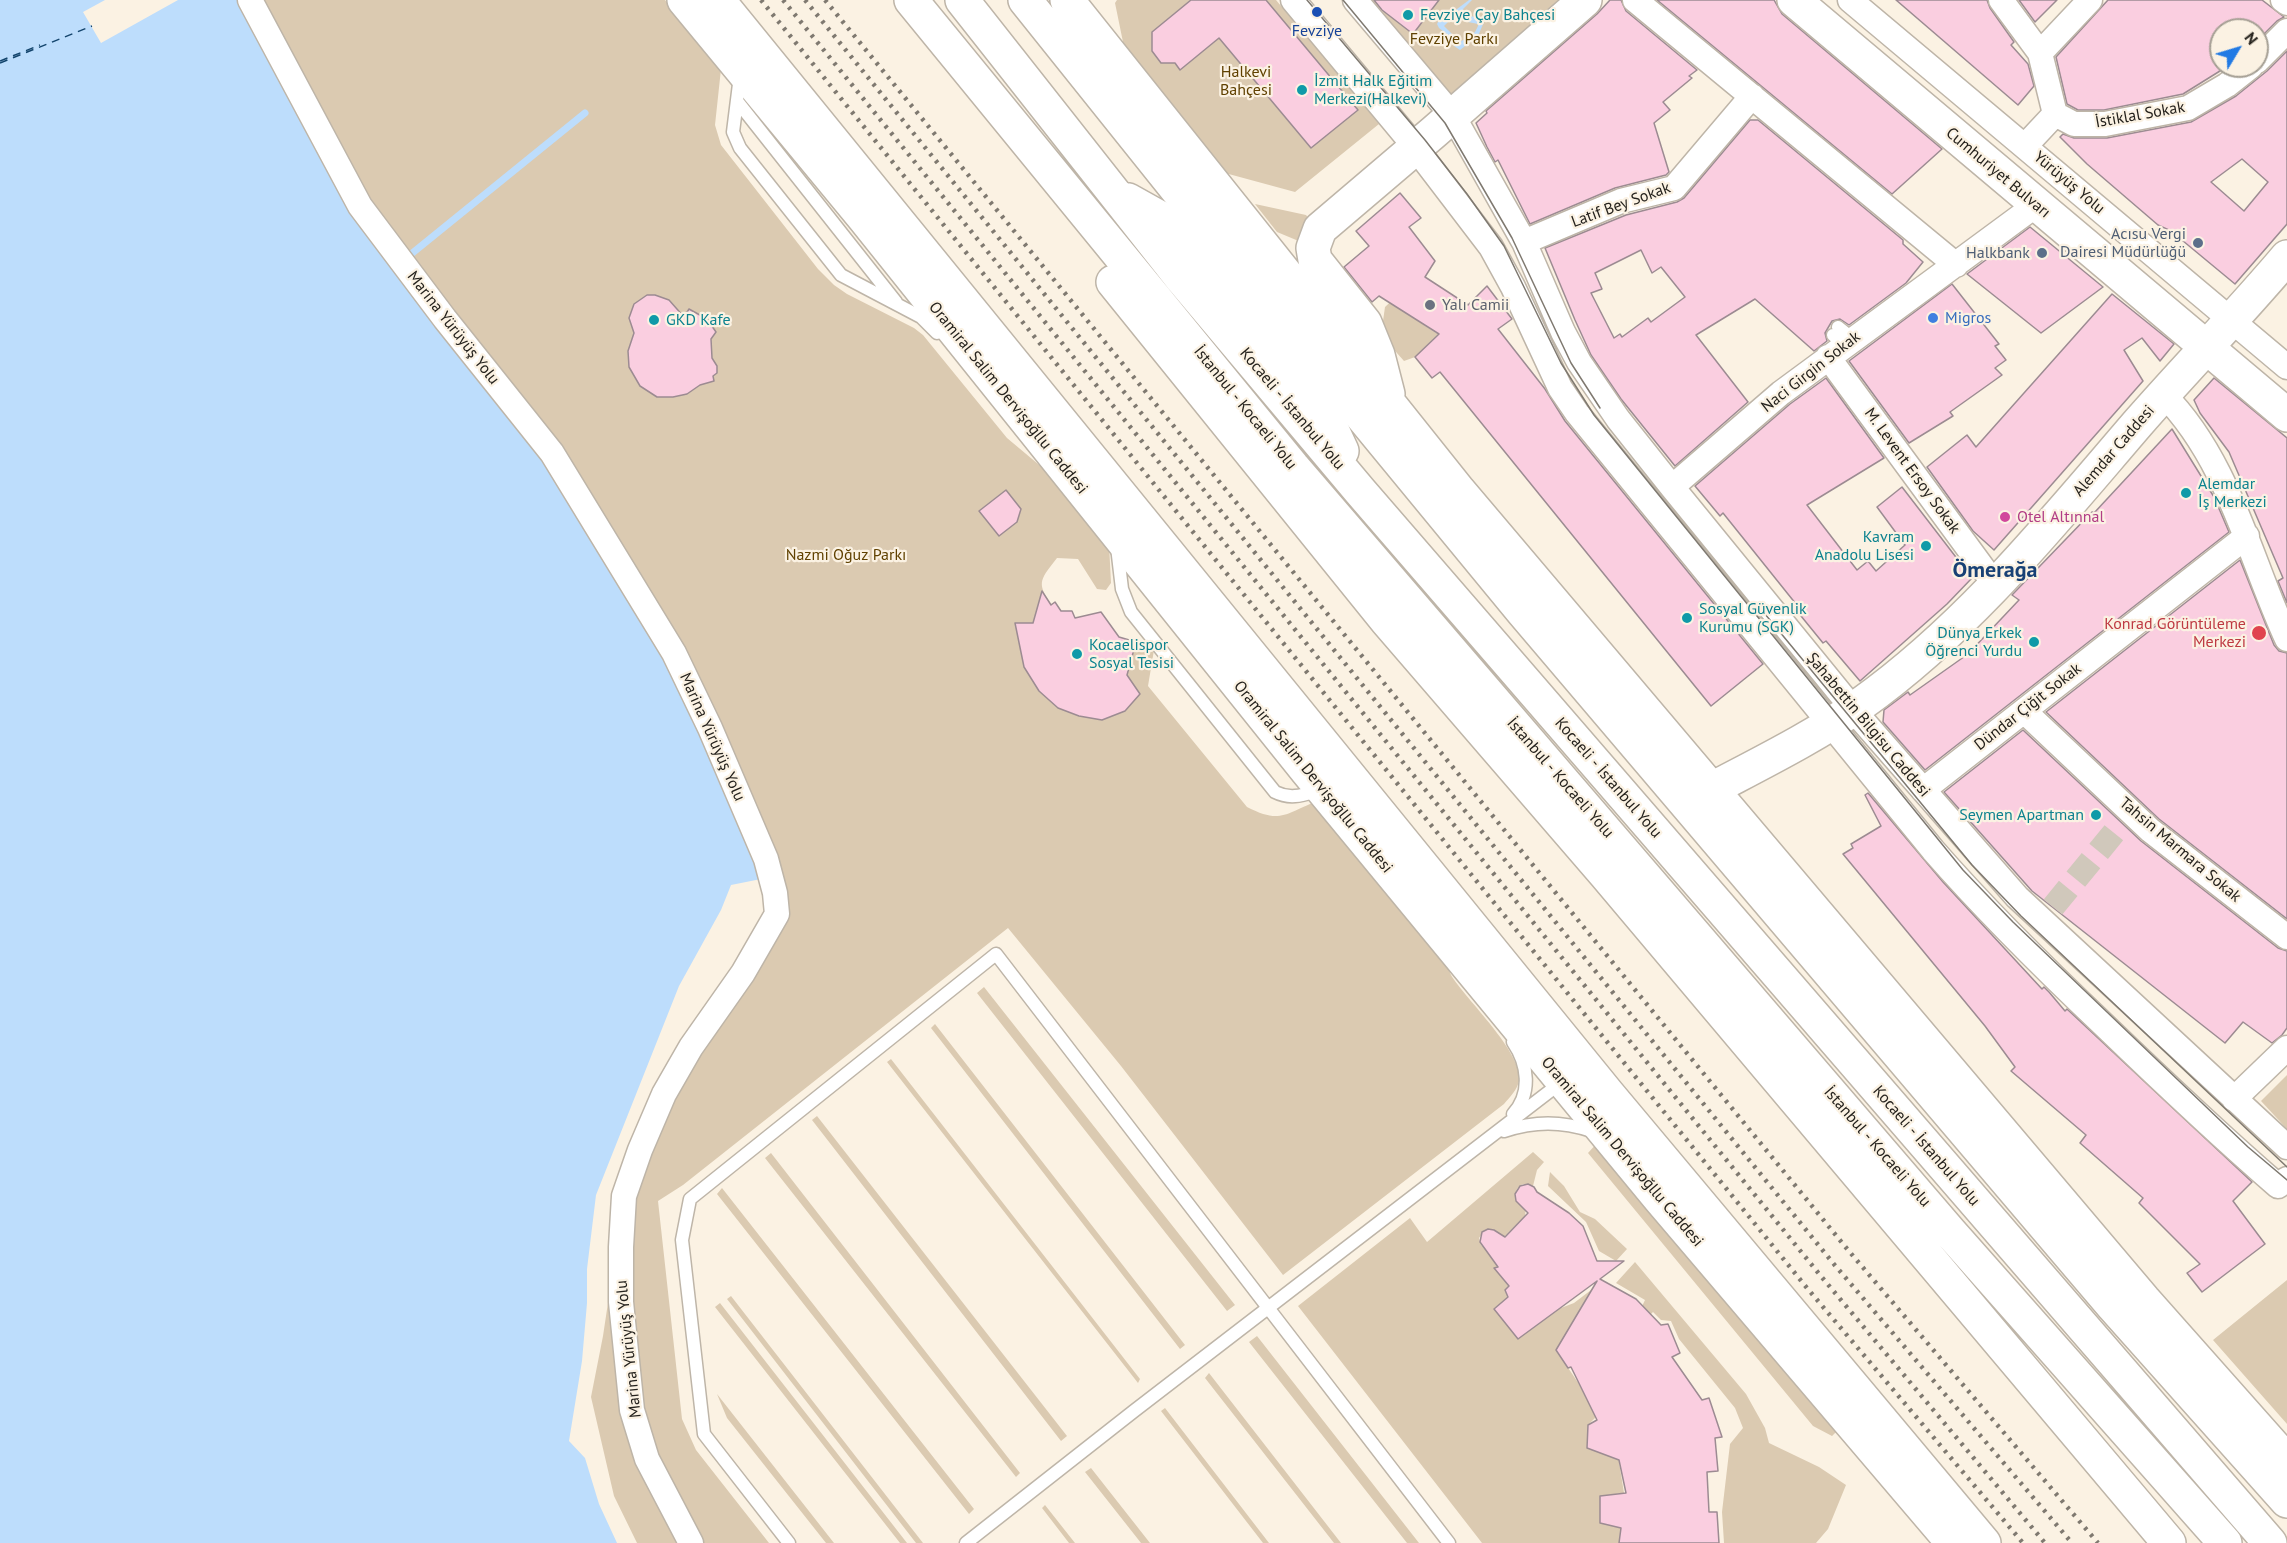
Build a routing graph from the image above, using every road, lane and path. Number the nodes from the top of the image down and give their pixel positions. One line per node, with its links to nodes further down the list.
1 (250, 0): 67 (street, Marina Yürüyüş Yolu)
2 (684, 0): 23 (main road, Oramiral Salim Dervişoğllu Caddesi)
3 (718, 0): 57 (main road, Oramiral Salim Dervişoğllu Caddesi)
4 (911, 0): 18 (main road, İstanbul - Kocaeli Yolu)
5 (962, 0): 74 (main road, Kocaeli - İstanbul Yolu)
6 (1293, 0): 28 (street)
7 (1355, 0): 25 (street)
8 (1585, 0): 25 (main road)
9 (1635, 0): 24 (street)
10 (1794, 0): 29 (main road, Cumhuriyet Bulvarı)
11 (1850, 0): 27 (street, Yürüyüş Yolu)
12 (2001, 0): 21 (street)
13 (2090, 0): 21 (street)
14 (2283, 0): 16 (street)
15 (1070, 1): 17 (main road); 30 (main road)
16 (2287, 3)
17 (1034, 12): 53 (main road)
18 (932, 26): 72 (main road); 73 (main road, İstanbul - Kocaeli Yolu)
19 (2287, 31): 20 (street)
20 (2269, 49)
21 (2040, 53): 26 (street)
22 (2236, 78): 26 (street, İstiklal Sokak)
23 (739, 85): 35 (lane); 35 (lane); 45 (main road, Oramiral Salim Dervişoğllu Caddesi)
24 (1752, 96): 31 (street, Latif Bey Sokak); 34 (street)
25 (1453, 116): 28 (main road); 31 (street, Şahabettin Bilgisu Caddesi)
26 (2049, 120): 27 (street)
27 (2025, 146): 36 (street, Yürüyüş Yolu)
28 (1416, 148): 33 (main road); 51 (street)
29 (2036, 205): 34 (street, Naci Girgin Sokak); 39 (main road, Cumhuriyet Bulvarı)
30 (1239, 217): 33 (main road); 42 (main road)
31 (1524, 242): 46 (street, Şahabettin Bilgisu Caddesi)
32 (2287, 257): 36 (main road, Alemdar Caddesi)
33 (1315, 260): 42 (main road)
34 (1956, 265): 38 (street, Naci Girgin Sokak)
35 (900, 306): 37 (lane)
36 (2232, 320): 39 (main road, Alemdar Caddesi); 40 (street, Yürüyüş Yolu)
37 (942, 339)
38 (1839, 341): 46 (street, Naci Girgin Sokak); 48 (street, M. Levent Ersoy Sokak)
39 (2206, 346): 41 (main road, Alemdar Caddesi); 43 (main road, Cumhuriyet Bulvarı)
40 (2287, 366)
41 (2163, 394): 47 (street); 48 (main road, Alemdar Caddesi)
42 (1392, 409): 53 (main road)
43 (2287, 415)
44 (1008, 418): 45 (lane)
45 (1046, 446): 55 (main road, Oramiral Salim Dervişoğllu Caddesi)
46 (1672, 487): 51 (street, Şahabettin Bilgisu Caddesi)
47 (2247, 536): 49 (street); 50 (street, Dündar Çiğit Sokak)
48 (1996, 586): 51 (main road, Alemdar Caddesi)
49 (2287, 639)
50 (2024, 711): 52 (street, Dündar Çiğit Sokak); 54 (street, Tahsin Marmara Sokak)
51 (1841, 716): 52 (street, Şahabettin Bilgisu Caddesi); 53 (main road, Alemdar Caddesi); 62 (street)
52 (1923, 790): 58 (street, Şahabettin Bilgisu Caddesi)
53 (1700, 797): 64 (main road); 65 (main road)
54 (2287, 937)
55 (1473, 972): 57 (main road, Oramiral Salim Dervişoğllu Caddesi); 59 (lane)
56 (2287, 1048): 58 (street)
57 (1574, 1073): 59 (lane); 60 (main road, Oramiral Salim Dervişoğllu Caddesi); 71 (main road, Oramiral Salim Dervişoğllu Caddesi)
58 (2234, 1099): 61 (street, Şahabettin Bilgisu Caddesi)
59 (1494, 1135): 60 (lane); 63 (lane)
60 (1607, 1135): 66 (main road, Oramiral Salim Dervişoğllu Caddesi)
61 (2287, 1147)
62 (2287, 1179)
63 (1268, 1309): 68 (lane); 69 (lane); 70 (lane)
64 (2287, 1461)
65 (2287, 1501)
66 (1947, 1539)
67 (691, 1543)
68 (789, 1543)
69 (966, 1543)
70 (1449, 1543)
71 (1984, 1543)
72 (2169, 1543)
73 (2225, 1543)
74 (2270, 1543)

